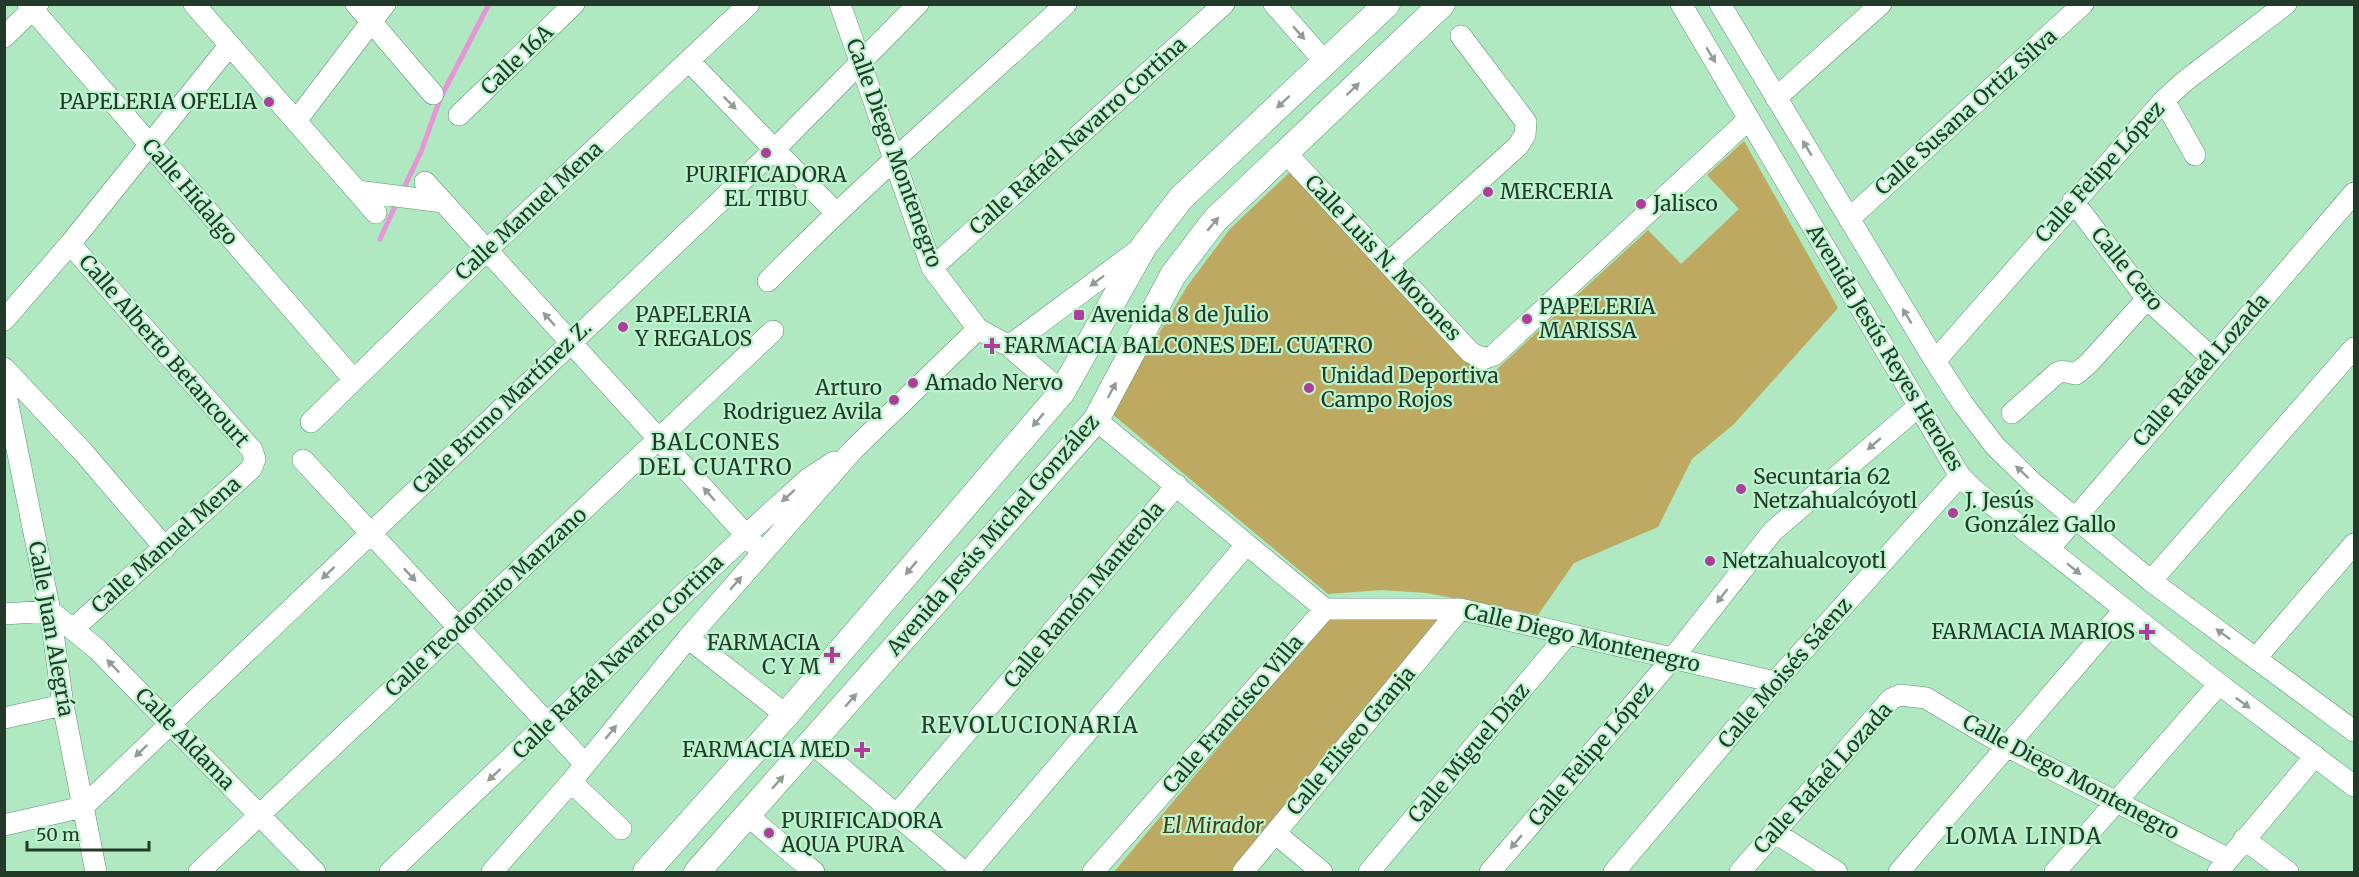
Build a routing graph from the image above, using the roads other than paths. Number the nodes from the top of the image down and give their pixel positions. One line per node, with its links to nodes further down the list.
1 (194, 4): 22 (street)
2 (356, 4): 19 (street)
3 (385, 4): 19 (street)
4 (574, 4): 29 (street, Calle 16A)
5 (749, 4): 23 (street, Calle Manuel Mena)
6 (840, 4): 25 (street, Calle Diego Montenegro)
7 (918, 4): 25 (street, Calle Bruno Martínez Z.)
8 (1066, 4): 36 (street)
9 (1224, 4): 47 (street, Calle Rafaél Navarro Cortina)
10 (1274, 4): 24 (street, one-way to 24)
11 (1387, 4): 24 (main road, Avenida Jesús Michel González)
12 (1442, 4): 34 (main road, Avenida Jesús Michel González, one-way to 12)
13 (1681, 4): 30 (street, Avenida Jesús Reyes Heroles, one-way to 30)
14 (1720, 4): 27 (street, Avenida Jesús Reyes Heroles)
15 (1881, 4): 27 (street)
16 (2083, 4): 42 (street, Calle Susana Ortiz Silva)
17 (2286, 4): 28 (street, Calle Felipe López)
18 (33, 7): 21 (street); 32 (street, Calle Hidalgo)
19 (371, 22): 26 (street); 31 (street)
20 (1461, 36): 46 (street)
21 (4, 37)
22 (229, 46): 31 (street); 32 (street)
23 (688, 61): 33 (street, one-way to 33); 45 (street, Calle Manuel Mena)
24 (1325, 62): 44 (main road, Avenida Jesús Michel González, one-way to 44)
25 (860, 64): 33 (street, Calle Bruno Martínez Z.); 36 (street, Calle Diego Montenegro)
26 (433, 94)
27 (1776, 98): 42 (street, Avenida Jesús Reyes Heroles, one-way to 27)
28 (2164, 100): 35 (street); 39 (street, Calle Felipe López)
29 (459, 115)
30 (1749, 119): 46 (street, Calle Luis N. Morones); 62 (street, Avenida Jesús Reyes Heroles)
31 (296, 121): 37 (street)
32 (149, 146): 43 (street); 59 (street, Calle Hidalgo)
33 (775, 149): 40 (street); 53 (street, Calle Bruno Martínez Z.)
34 (1286, 153): 46 (street, Calle Luis N. Morones); 64 (main road, Avenida Jesús Michel González, one-way to 34)
35 (2195, 156)
36 (895, 162): 40 (street); 47 (street, Calle Diego Montenegro)
37 (362, 192): 41 (street); 45 (street)
38 (2355, 193): 56 (street, Calle Rafaél Lozada)
39 (2073, 201): 49 (street, Calle Cero); 57 (street, Calle Felipe López)
40 (835, 212): 48 (street)
41 (376, 213)
42 (1849, 219): 57 (street, Avenida Jesús Reyes Heroles, one-way to 42)
43 (70, 244): 50 (street); 68 (street, Calle Alberto Betancourt)
44 (1144, 246): 54 (street, one-way to 54); 61 (main road, Avenida Jesús Michel González)
45 (487, 250): 53 (street, one-way to 45); 59 (street, Calle Manuel Mena)
46 (1388, 263)
47 (932, 268): 51 (street, Calle Diego Montenegro)
48 (768, 281)
49 (2146, 299): 56 (street, Calle Cero); 63 (street)
50 (4, 320)
51 (978, 329): 54 (street, Calle Diego Montenegro); 67 (street, Calle Rafaél Navarro Cortina)
52 (773, 331): 66 (street, Calle Teodomiro Manzano)
53 (571, 342): 66 (street); 73 (street, Calle Bruno Martínez Z.)
54 (1009, 346): 61 (street, Calle Diego Montenegro)
55 (2355, 348): 80 (street)
56 (2211, 357): 72 (street, Calle Rafaél Lozada)
57 (1935, 361): 72 (street, Avenida Jesús Reyes Heroles, one-way to 57)
58 (4, 368): 77 (street)
59 (354, 380): 65 (street, Calle Manuel Mena)
60 (4, 385): 83 (street, Calle Juan Alegría)
61 (1062, 392): 96 (main road, Avenida Jesús Michel González, one-way to 96)
62 (1919, 406): 70 (street, Avenida Jesús Reyes Heroles); 91 (street, Calle Felipe López, one-way to 91)
63 (2012, 413)
64 (1096, 420): 71 (street); 101 (main road, Avenida Jesús Michel González, one-way to 64)
65 (311, 422)
66 (659, 439): 74 (street, one-way to 66); 86 (street, Calle Teodomiro Manzano)
67 (853, 450): 74 (street, Calle Rafaél Navarro Cortina, one-way to 74); 79 (street, Calle Rafaél Navarro Cortina)
68 (255, 459): 77 (street, Calle Manuel Mena)
69 (303, 460): 73 (street)
70 (1960, 476): 78 (street, Avenida Jesús Reyes Heroles); 92 (street, Calle Moisés Sáenz)
71 (1177, 484): 76 (street); 109 (street, Calle Ramón Manterola)
72 (2074, 519): 78 (street, Calle Rafaél Lozada); 80 (street, Avenida Jesús Reyes Heroles)
73 (370, 532): 86 (street, one-way to 86); 98 (street, Calle Bruno Martínez Z., one-way to 98)
74 (746, 535): 79 (street); 99 (street, Calle Rafaél Navarro Cortina)
75 (2355, 544): 90 (street)
76 (1246, 545): 81 (street); 127 (street)
77 (165, 548): 87 (street, Calle Manuel Mena)
78 (2049, 549): 84 (street, Avenida Jesús Reyes Heroles, one-way to 84)
79 (762, 553): 89 (street, Calle Rafaél Navarro Cortina, one-way to 79)
80 (2151, 581): 90 (street, Avenida Jesús Reyes Heroles, one-way to 80)
81 (1325, 609): 82 (street, Calle Diego Montenegro); 128 (street, Calle Francisco Villa)
82 (1460, 609): 88 (street, Calle Diego Montenegro); 115 (street, Calle Eliseo Granja)
83 (50, 610): 85 (street); 87 (street, Calle Aldama); 95 (street, Calle Juan Alegría)
84 (2124, 610): 93 (street, Avenida Jesús Reyes Heroles); 102 (street)
85 (4, 614)
86 (459, 628): 99 (street); 110 (street, Calle Teodomiro Manzano)
87 (72, 629): 98 (street, Calle Aldama, one-way to 87)
88 (1568, 634): 91 (street, Calle Diego Montenegro); 131 (street, Calle Miguel Díaz)
89 (688, 638): 96 (street); 104 (street, Calle Rafaél Navarro Cortina, one-way to 89)
90 (2256, 658): 100 (street, Avenida Jesús Reyes Heroles)
91 (1672, 659): 92 (street, Calle Diego Montenegro); 132 (street, Calle Felipe López, one-way to 132)
92 (1775, 682): 133 (street, Calle Moisés Sáenz)
93 (2219, 684): 103 (street, Avenida Jesús Reyes Heroles, one-way to 103); 107 (street)
94 (1913, 695): 102 (street, Calle Diego Montenegro); 114 (street, Calle Rafaél Lozada)
95 (63, 705): 97 (street); 108 (street, Calle Juan Alegría)
96 (786, 715): 123 (main road, Avenida Jesús Michel González); 124 (main road)
97 (4, 718)
98 (169, 723): 108 (street, Calle Bruno Martínez Z., one-way to 108); 110 (street, Calle Aldama)
99 (548, 724): 104 (street); 121 (street, Calle Rafaél Navarro Cortina, one-way to 121)
100 (2355, 731)
101 (813, 744): 109 (street); 111 (main road, Avenida Jesús Michel González, one-way to 101)
102 (2006, 746): 107 (street, Calle Diego Montenegro); 136 (street)
103 (2315, 756): 106 (street, Avenida Jesús Reyes Heroles); 116 (street)
104 (585, 764): 105 (street, Calle Rafaél Navarro Cortina)
105 (571, 782): 113 (street); 122 (street, Calle Rafaél Navarro Cortina)
106 (2355, 786)
107 (2116, 804): 117 (street, Calle Diego Montenegro); 137 (street)
108 (83, 807): 112 (street); 118 (street, Calle Juan Alegría)
109 (897, 814): 127 (street)
110 (259, 815): 119 (street, Calle Teodomiro Manzano); 120 (street, Calle Aldama)
111 (748, 816): 125 (main road, Avenida Jesús Michel González); 126 (street)
112 (4, 825)
113 (621, 829)
114 (1774, 832): 134 (street, Calle Rafaél Lozada); 135 (street)
115 (1275, 833): 129 (street, Calle Eliseo Granja); 130 (street)
116 (2244, 839): 117 (street); 138 (street)
117 (2224, 866)
118 (96, 873)
119 (199, 873)
120 (315, 873)
121 (390, 873)
122 (492, 873)
123 (645, 873)
124 (669, 873)
125 (697, 873)
126 (814, 873)
127 (966, 873)
128 (1093, 873)
129 (1243, 873)
130 (1322, 873)
131 (1369, 873)
132 (1490, 873)
133 (1614, 873)
134 (1740, 873)
135 (1837, 873)
136 (1899, 873)
137 (2055, 873)
138 (2288, 873)

